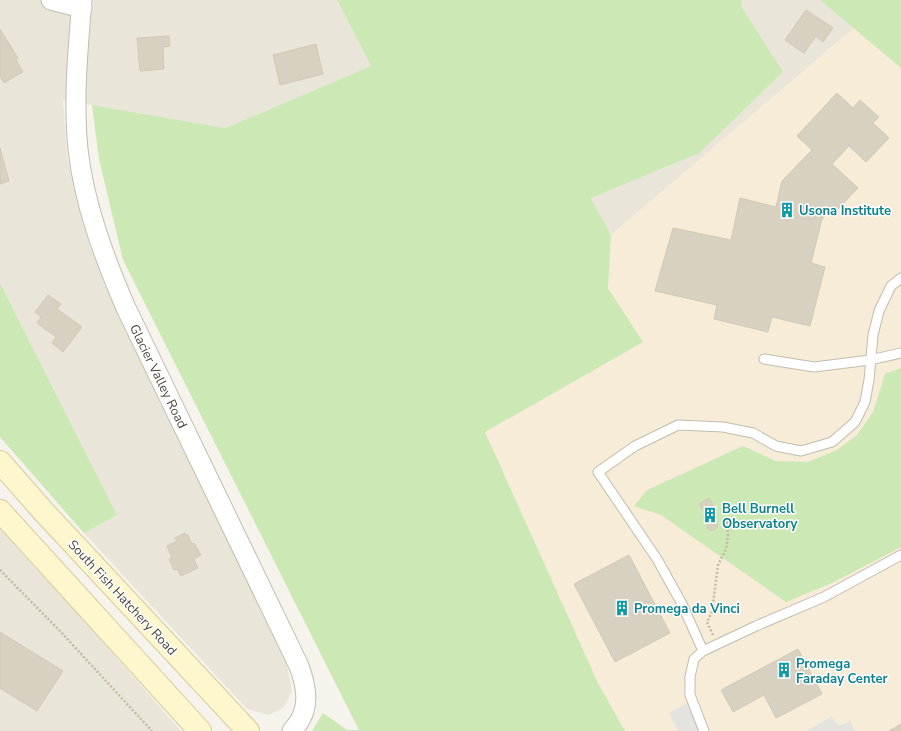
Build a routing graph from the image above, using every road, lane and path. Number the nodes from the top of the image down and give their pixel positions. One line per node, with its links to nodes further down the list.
1 (51, 0): 2 (street)
2 (82, 4): 17 (street, Glacier Valley Road)
3 (901, 278): 6 (lane)
4 (901, 353): 6 (lane)
5 (764, 359): 6 (lane)
6 (870, 360): 13 (lane)
7 (0, 462): 16 (main road, South Fish Hatchery Road)
8 (0, 511): 15 (main road)
9 (734, 516): 12 (path)
10 (901, 555): 12 (lane)
11 (0, 570): 14 (path)
12 (717, 644): 13 (lane)
13 (703, 651): 18 (lane)
14 (152, 731)
15 (200, 731)
16 (248, 731)
17 (292, 731)
18 (704, 731)

